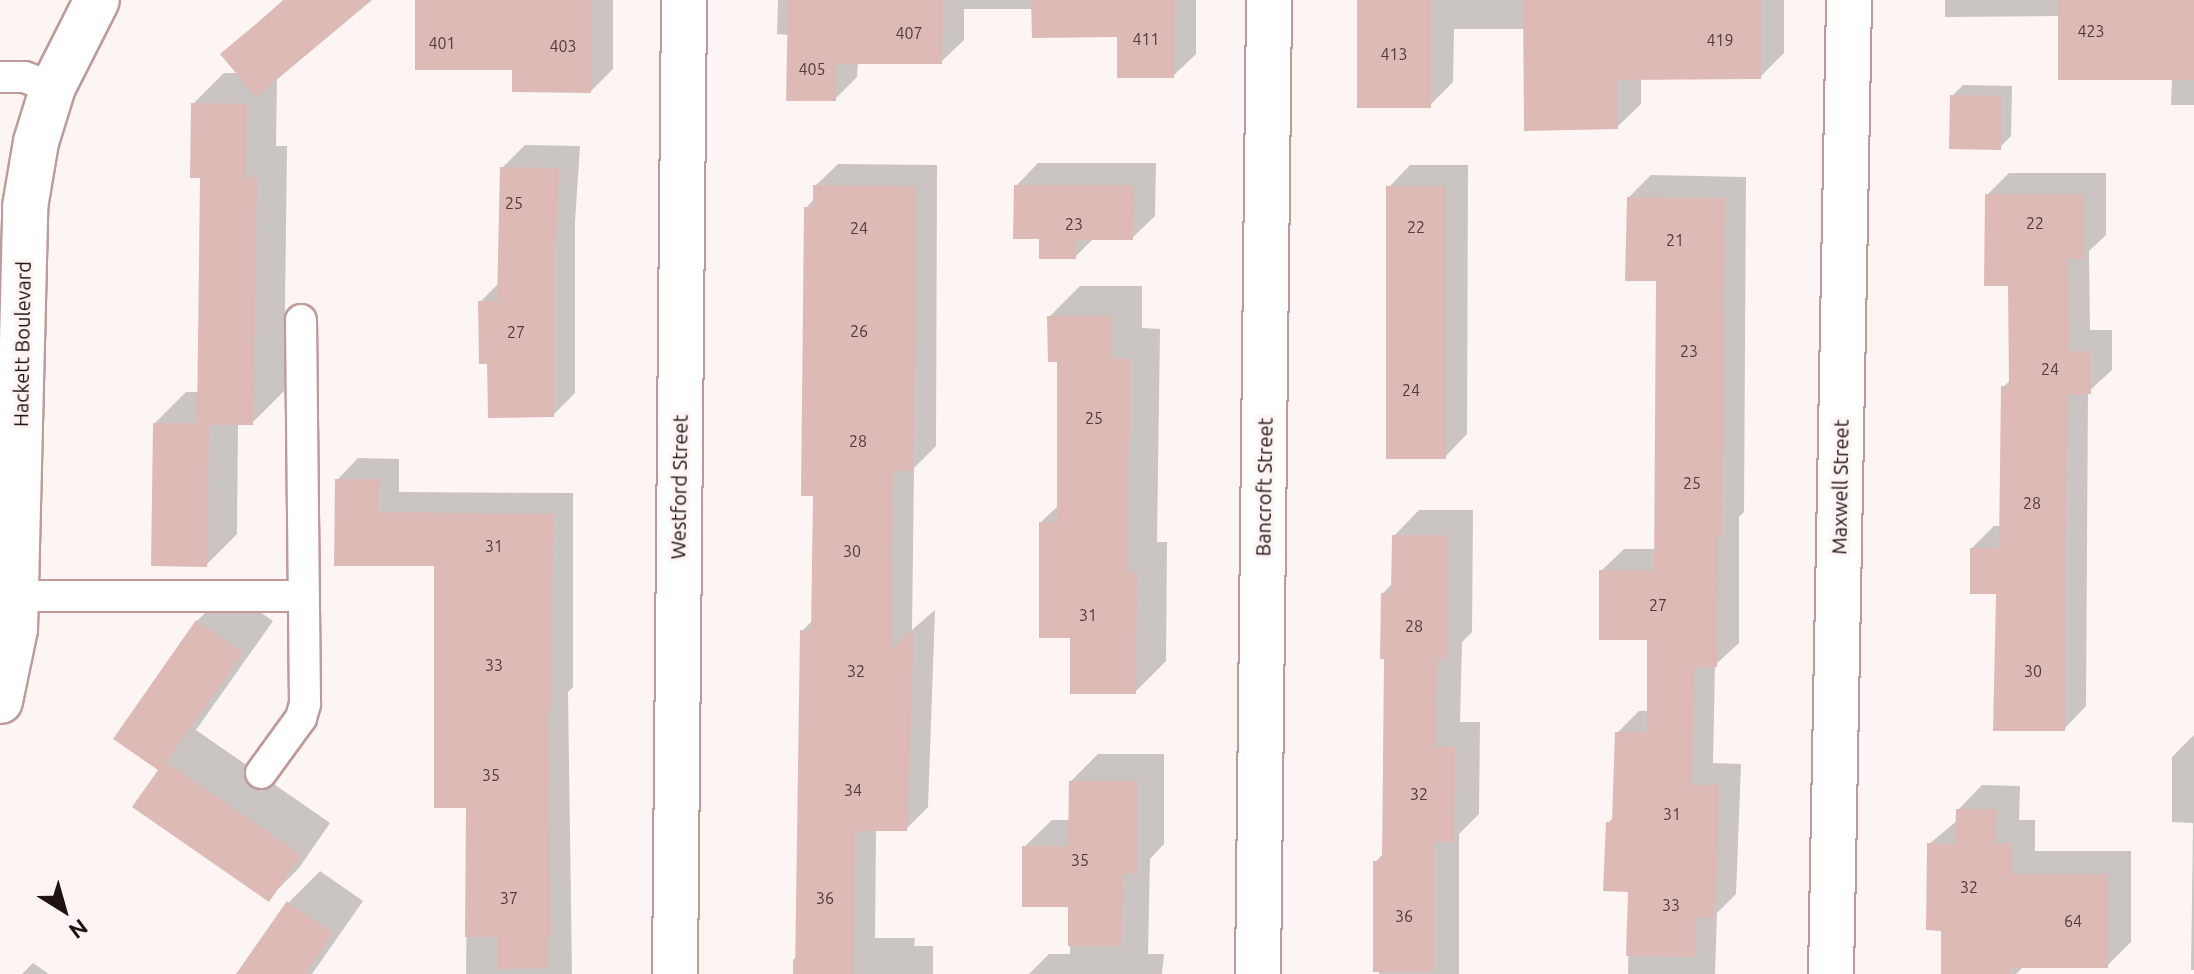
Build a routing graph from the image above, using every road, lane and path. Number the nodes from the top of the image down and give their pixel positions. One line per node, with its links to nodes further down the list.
1 (97, 0): 6 (street, Hackett Boulevard)
2 (684, 0): 13 (street, Westford Street)
3 (1269, 0): 14 (street, Bancroft Street)
4 (1849, 0): 15 (street, Maxwell Street)
5 (0, 77): 6 (lane)
6 (53, 87): 8 (street, Hackett Boulevard)
7 (301, 320): 10 (lane)
8 (9, 507): 9 (street, Hackett Boulevard)
9 (15, 596): 10 (lane); 11 (street, Hackett Boulevard)
10 (304, 596): 12 (lane)
11 (0, 701)
12 (261, 773)
13 (675, 974)
14 (1258, 974)
15 (1831, 974)

